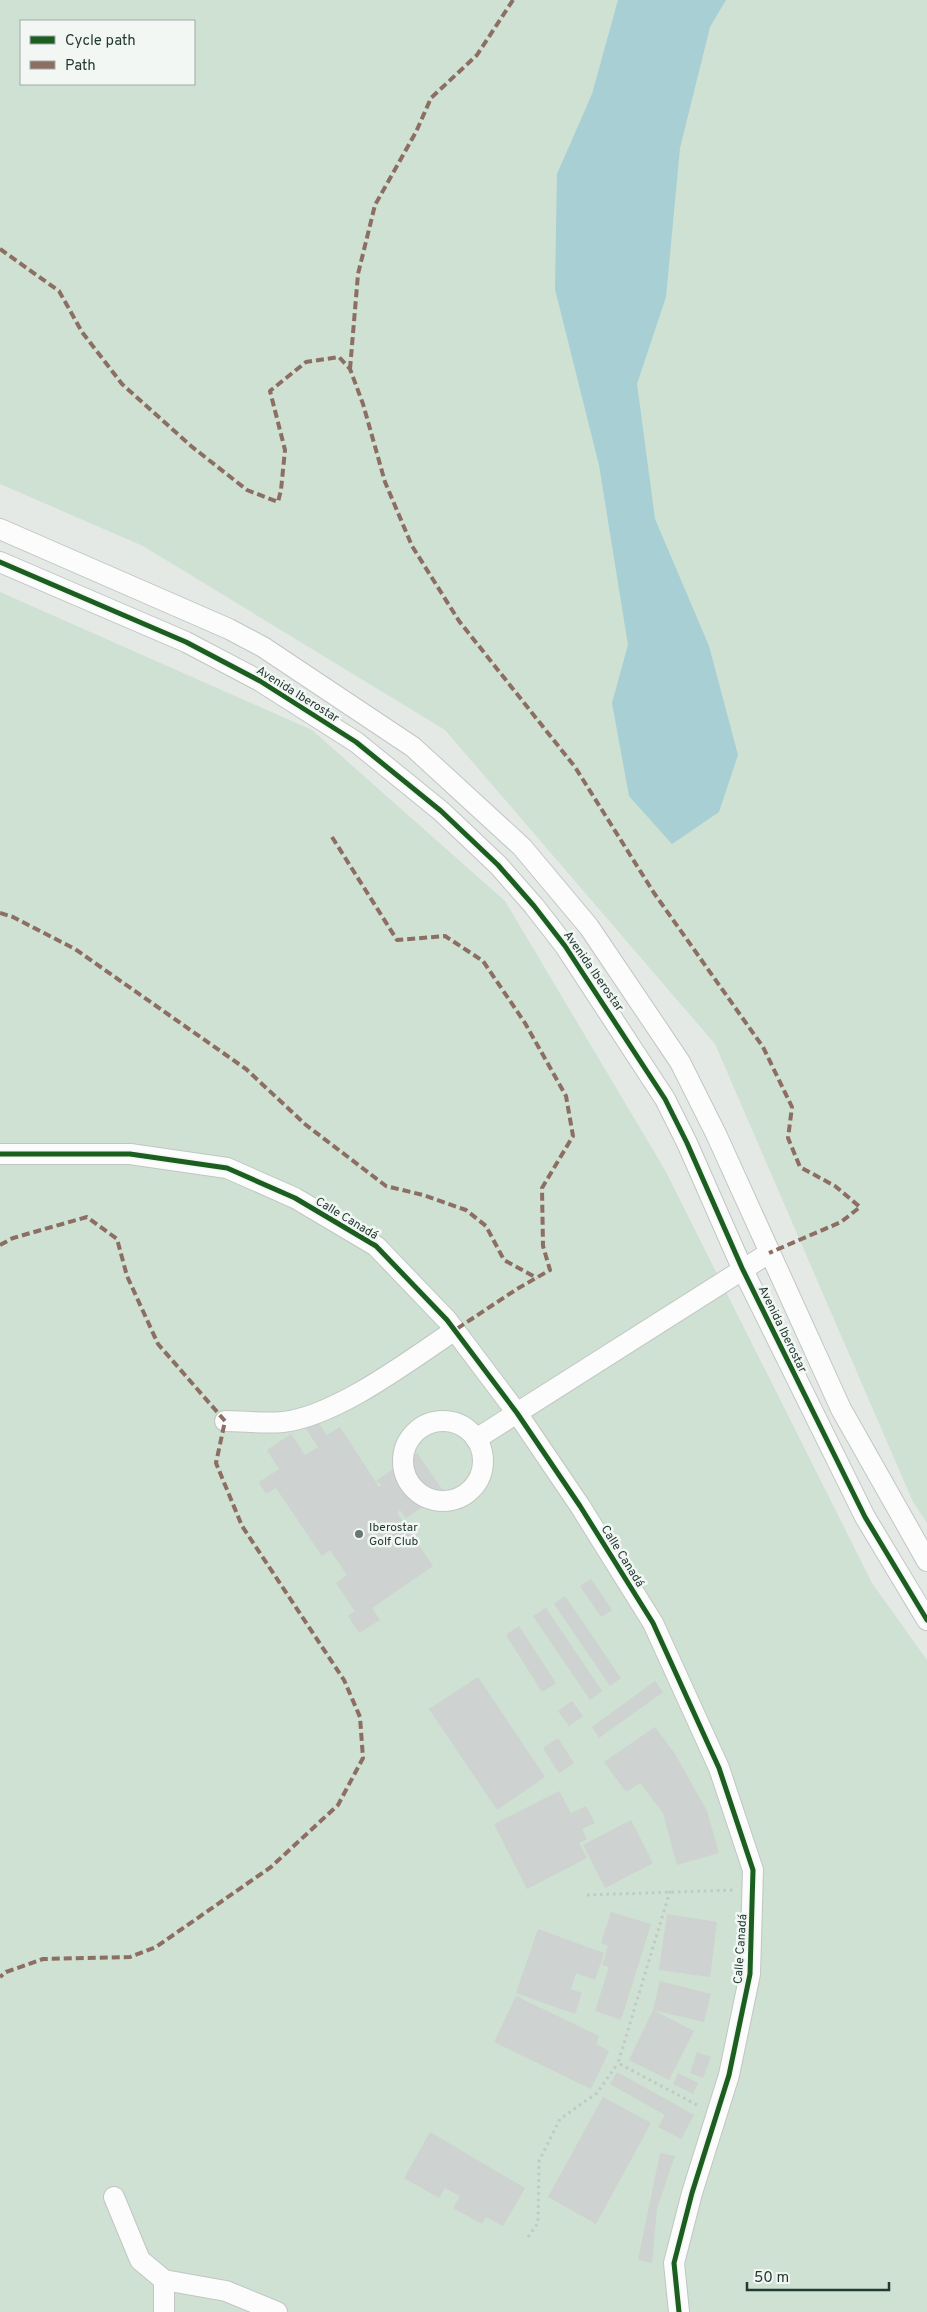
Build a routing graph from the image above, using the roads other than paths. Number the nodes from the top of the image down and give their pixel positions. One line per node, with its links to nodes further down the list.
1 (0, 530): 4 (street, Avenida Iberostar)
2 (0, 562): 5 (street, Avenida Iberostar)
3 (0, 1154): 6 (street, Calle Canadá)
4 (769, 1253): 5 (street); 10 (street, Avenida Iberostar)
5 (742, 1268): 7 (street); 11 (street, Avenida Iberostar)
6 (455, 1330): 7 (street, Calle Canadá); 8 (street)
7 (517, 1413): 9 (street); 16 (street, Calle Canadá)
8 (225, 1421)
9 (476, 1439)
10 (927, 1561)
11 (927, 1620)
12 (114, 2197): 13 (street)
13 (164, 2280): 14 (street); 15 (street)
14 (164, 2312)
15 (277, 2312)
16 (679, 2312)

